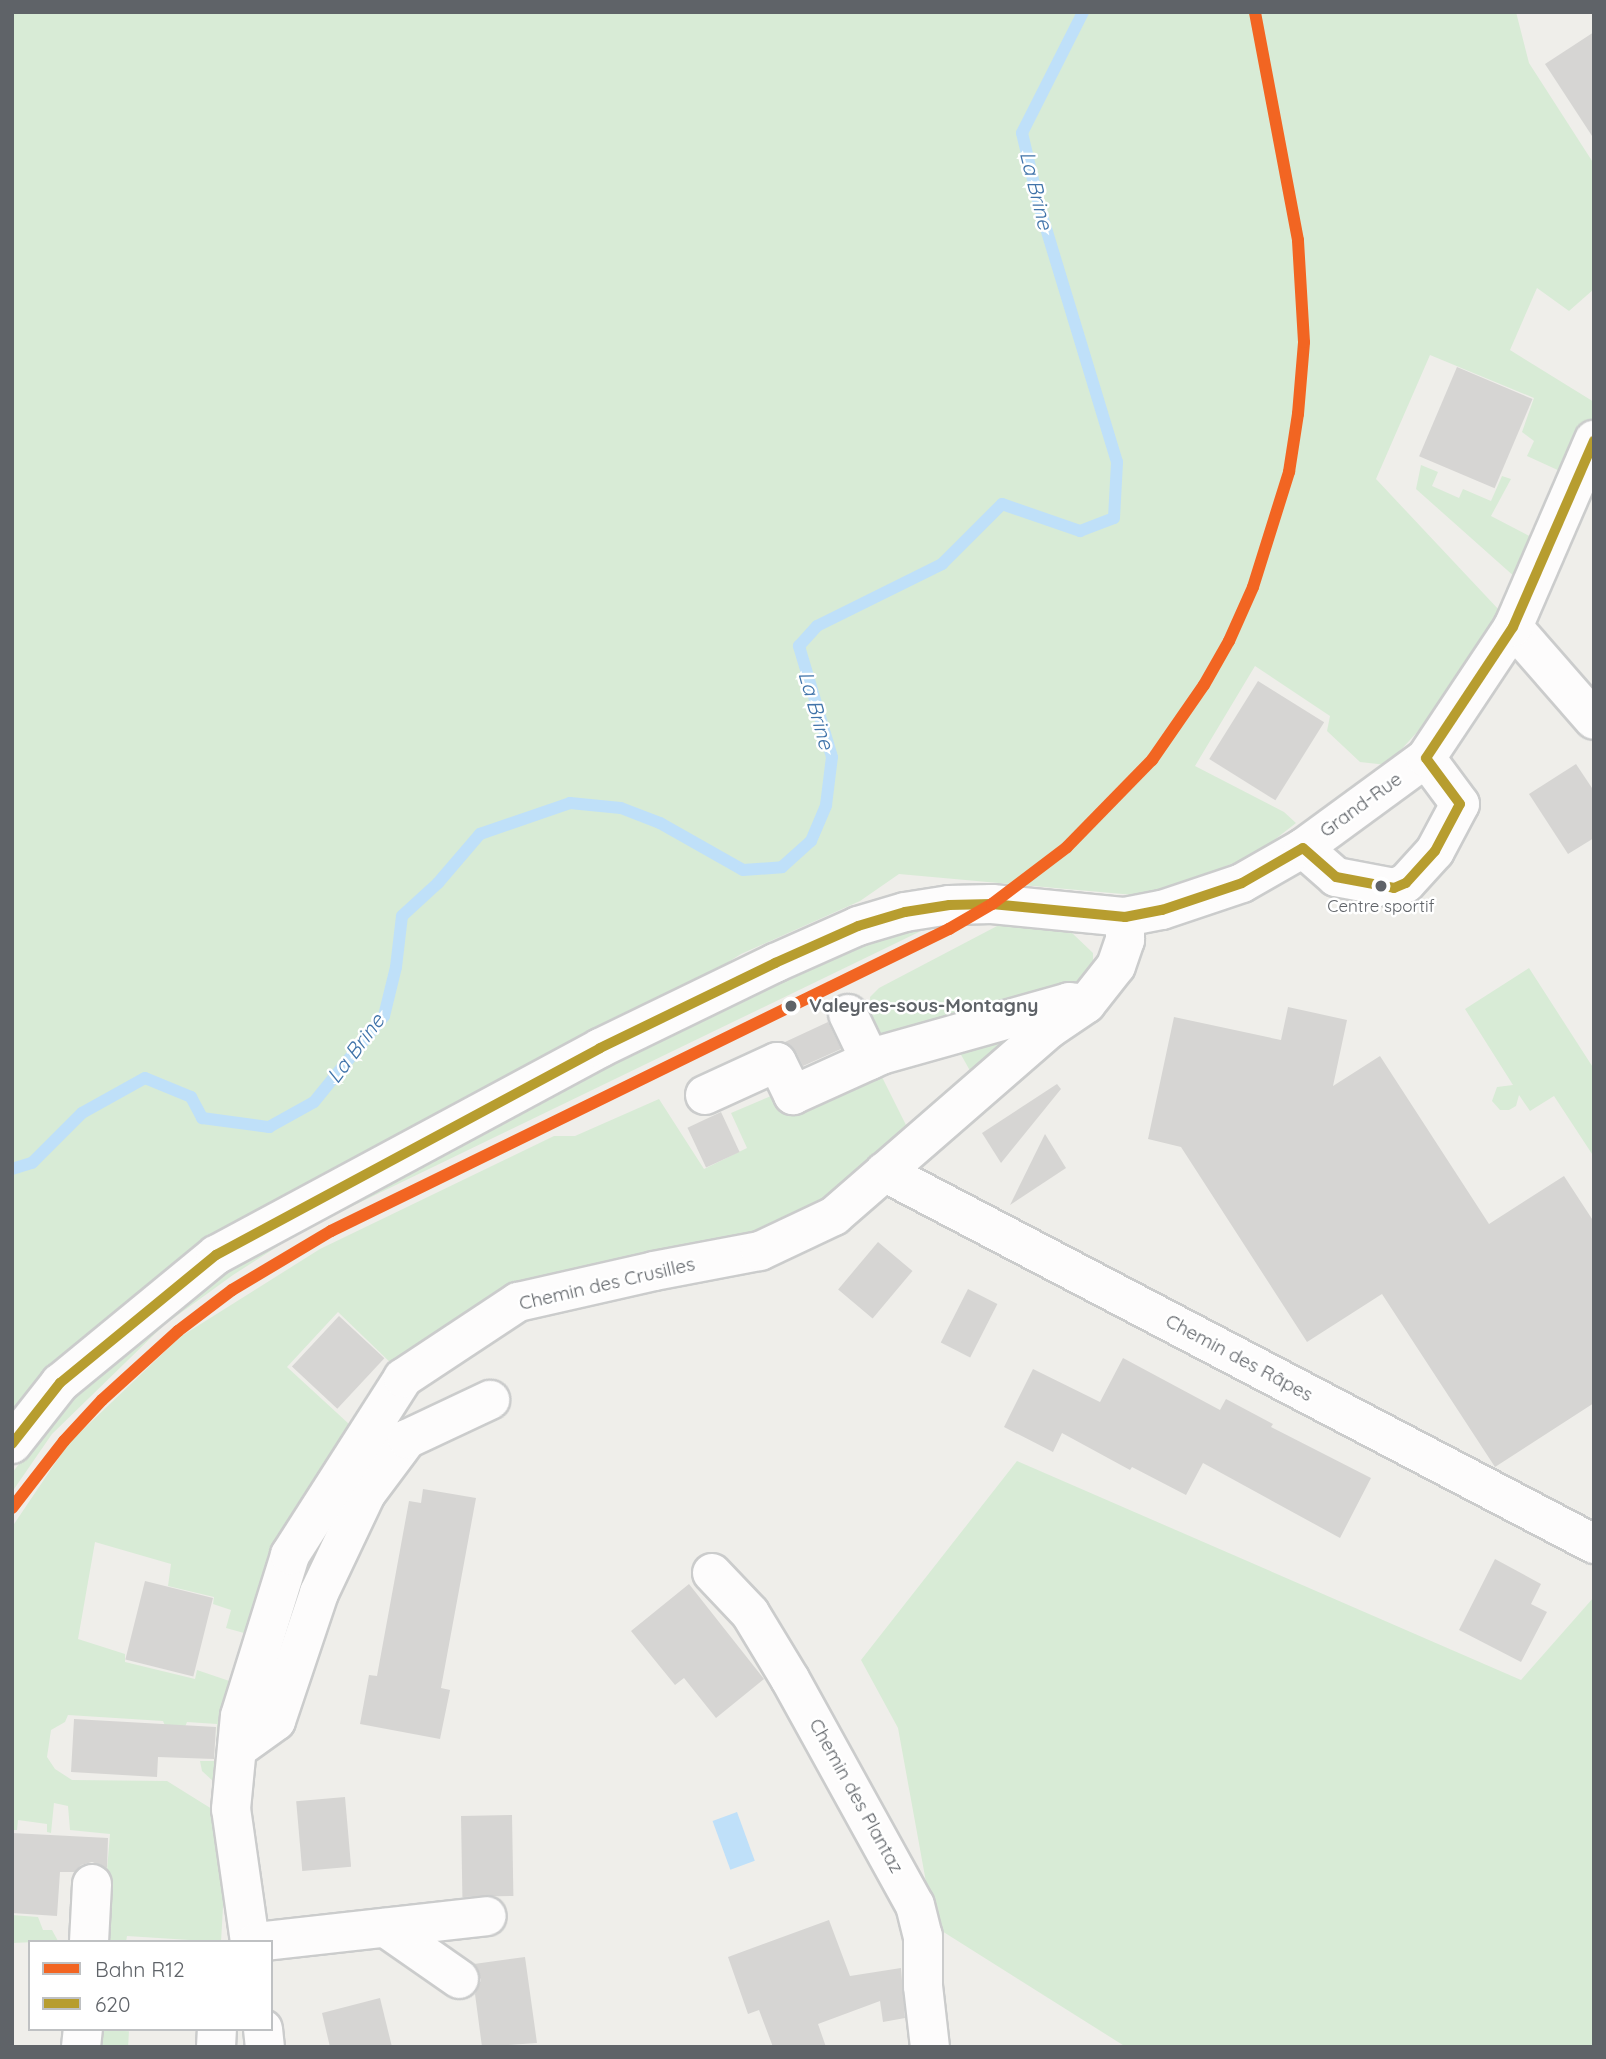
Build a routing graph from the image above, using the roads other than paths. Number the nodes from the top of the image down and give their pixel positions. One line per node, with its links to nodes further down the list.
1 (1594, 440): 2 (street, Grand-Rue)
2 (1513, 627): 3 (street); 4 (street, Grand-Rue)
3 (1594, 720)
4 (1426, 758): 5 (street, Grand-Rue); 5 (street)
5 (1303, 848): 6 (street, Grand-Rue)
6 (1125, 917): 7 (street, Chemin des Crusilles); 13 (street, Grand-Rue)
7 (1086, 1004): 9 (street); 11 (street, Chemin des Crusilles)
8 (848, 1014): 9 (street)
9 (870, 1060): 10 (street)
10 (705, 1095)
11 (884, 1172): 14 (street, Chemin des Râpes); 16 (street, Chemin des Crusilles)
12 (490, 1400): 16 (street)
13 (12, 1444)
14 (1594, 1544)
15 (712, 1573): 26 (street, Chemin des Plantaz)
16 (237, 1749): 17 (street, Chemin des Crusilles)
17 (231, 1809): 22 (street); 23 (street, Chemin des Crusilles)
18 (92, 1884): 21 (street)
19 (486, 1916): 20 (street)
20 (386, 1928): 24 (street); 25 (street)
21 (89, 1940)
22 (222, 1940)
23 (253, 1940)
24 (272, 1940)
25 (459, 1979)
26 (930, 2047)

